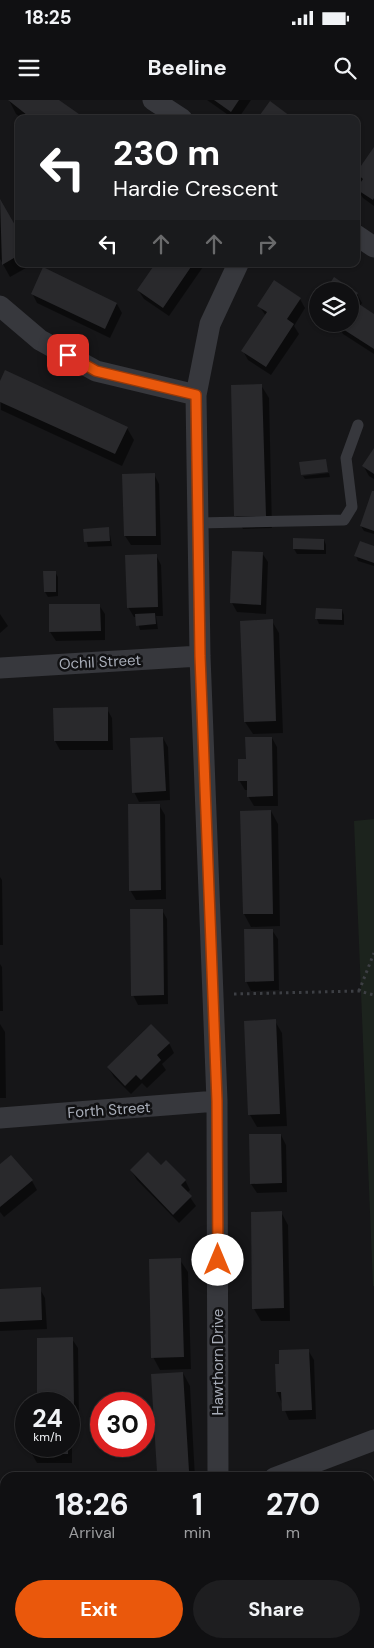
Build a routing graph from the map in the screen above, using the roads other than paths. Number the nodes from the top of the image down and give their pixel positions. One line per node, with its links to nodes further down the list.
1 (153, 100): 2 (street)
2 (176, 115)
3 (360, 238): 4 (street)
4 (374, 247)
5 (237, 267): 7 (street, Hawthorn Drive)
6 (0, 306): 7 (street)
7 (196, 395): 9 (street, Hawthorn Drive)
8 (358, 426): 9 (lane)
9 (198, 523): 10 (street, Hawthorn Drive)
10 (200, 656): 11 (street, Ochil Street); 12 (street, Hawthorn Drive)
11 (0, 668)
12 (217, 1101): 13 (street, Forth Street); 15 (street, Hawthorn Drive)
13 (0, 1118)
14 (374, 1440): 16 (street)
15 (218, 1472)
16 (290, 1472)

